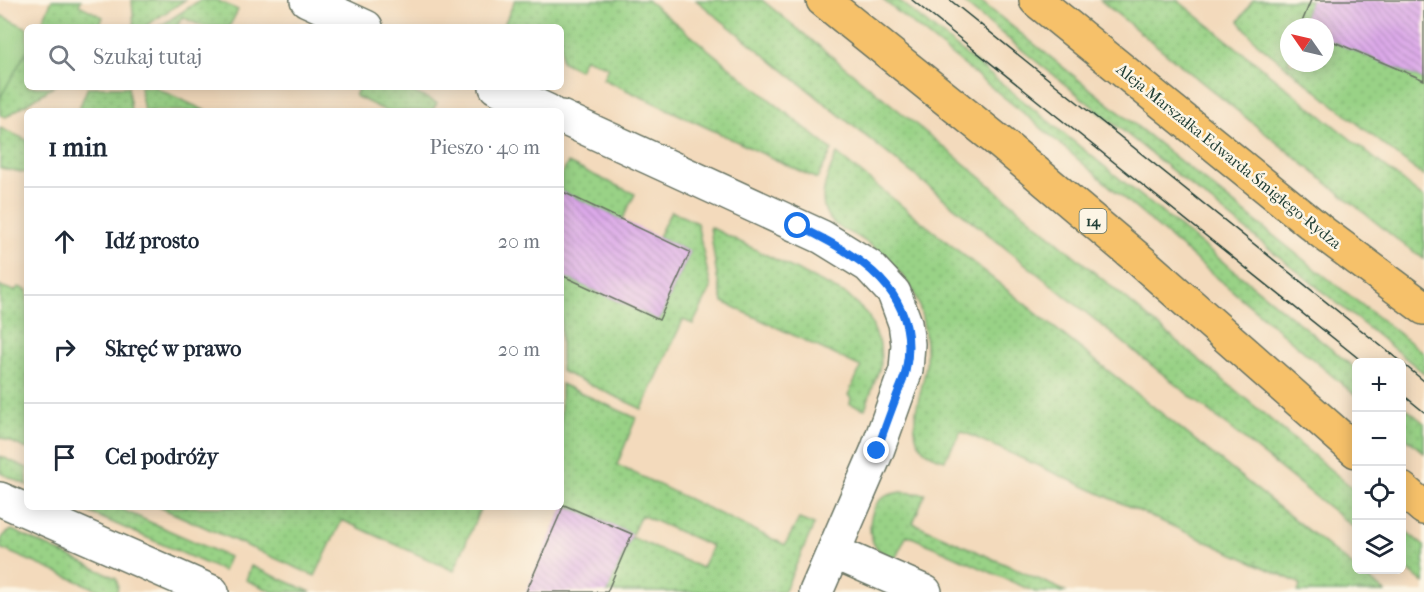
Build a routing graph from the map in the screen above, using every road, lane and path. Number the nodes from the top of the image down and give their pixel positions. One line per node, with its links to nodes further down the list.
1 (307, 0): 4 (street)
2 (823, 0): 9 (main road, 14)
3 (1036, 0): 8 (main road, Aleja Marszałka Edwarda Śmigłego-Rydza)
4 (359, 24)
5 (502, 90): 6 (street)
6 (542, 108)
7 (564, 118): 15 (street)
8 (1424, 308)
9 (1352, 447)
10 (1406, 493): 12 (main road)
11 (0, 499): 13 (street)
12 (1424, 508)
13 (24, 510)
14 (25, 510): 16 (street)
15 (834, 552): 17 (street); 18 (street)
16 (212, 592)
17 (816, 592)
18 (925, 592)

